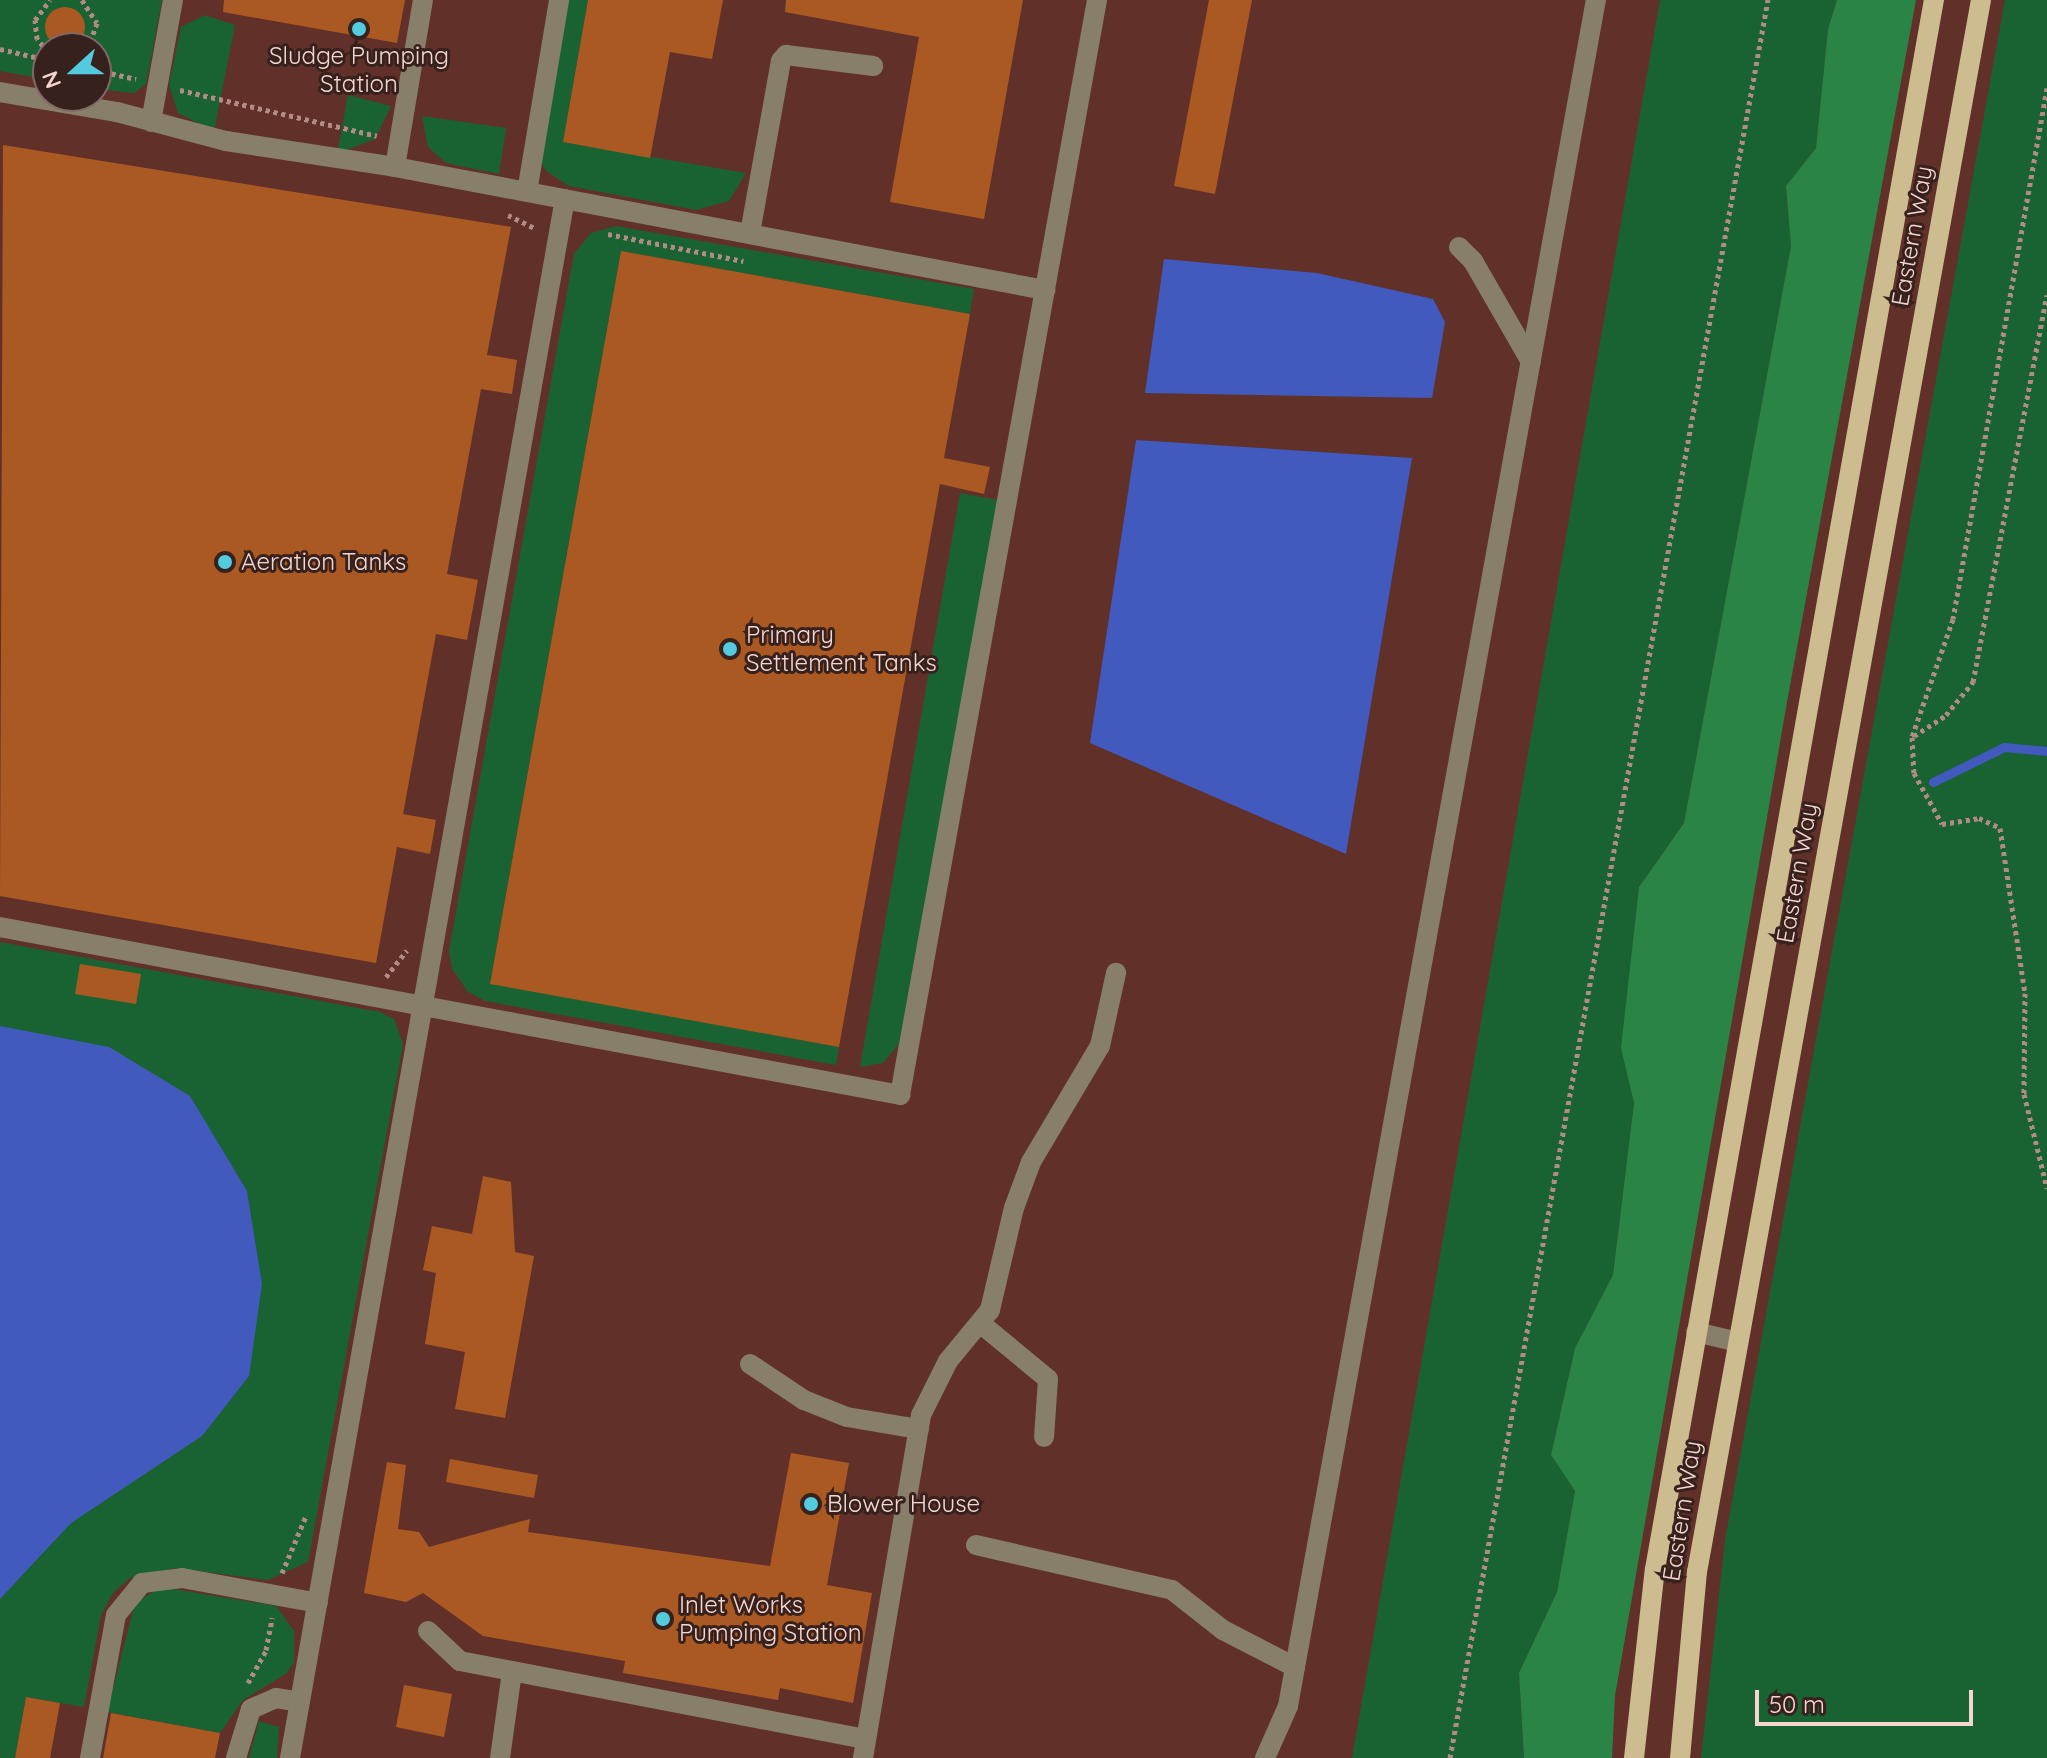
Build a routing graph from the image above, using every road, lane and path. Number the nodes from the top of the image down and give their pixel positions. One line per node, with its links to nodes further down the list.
1 (50, 0): 11 (path)
2 (82, 0): 12 (path)
3 (173, 0): 17 (lane)
4 (423, 0): 21 (lane)
5 (559, 0): 24 (lane)
6 (1097, 0): 29 (lane)
7 (1596, 0): 31 (lane)
8 (1768, 0): 60 (path)
9 (1934, 0): 40 (main road, Eastern Way)
10 (1981, 0): 41 (main road, Eastern Way)
11 (36, 32)
12 (94, 32)
13 (0, 49): 14 (path)
14 (32, 56)
15 (873, 66): 26 (lane)
16 (112, 74): 17 (path)
17 (158, 84): 20 (lane); 21 (path)
18 (2047, 88): 32 (path)
19 (0, 92): 20 (lane)
20 (151, 122): 22 (lane)
21 (401, 142): 22 (lane)
22 (395, 167): 23 (lane)
23 (491, 185): 24 (lane); 27 (path)
24 (527, 192): 25 (lane)
25 (565, 199): 26 (lane); 37 (lane)
26 (750, 233): 29 (lane)
27 (540, 236)
28 (1459, 247): 31 (lane)
29 (1045, 290): 37 (lane)
30 (2047, 295): 32 (path)
31 (1531, 362): 50 (lane)
32 (1912, 737): 38 (path)
33 (0, 927): 36 (lane)
34 (417, 936): 36 (path)
35 (1116, 973): 39 (lane)
36 (383, 996): 37 (lane)
37 (422, 1003): 48 (lane)
38 (2047, 1188)
39 (980, 1323): 43 (lane); 44 (lane)
40 (1696, 1332): 41 (lane); 61 (main road, Eastern Way)
41 (1738, 1342): 62 (main road, Eastern Way)
42 (750, 1364): 43 (lane)
43 (919, 1429): 54 (lane)
44 (1044, 1437)
45 (311, 1503): 47 (path)
46 (976, 1545): 50 (lane)
47 (277, 1596): 48 (lane); 52 (path); 55 (lane)
48 (318, 1603): 53 (lane)
49 (428, 1631): 51 (lane)
50 (1295, 1667): 59 (lane)
51 (512, 1672): 54 (lane); 58 (lane)
52 (244, 1689)
53 (300, 1702): 56 (lane); 57 (lane)
54 (865, 1748)
55 (90, 1758)
56 (236, 1758)
57 (290, 1758)
58 (500, 1758)
59 (1265, 1758)
60 (1450, 1758)
61 (1634, 1758)
62 (1680, 1758)

